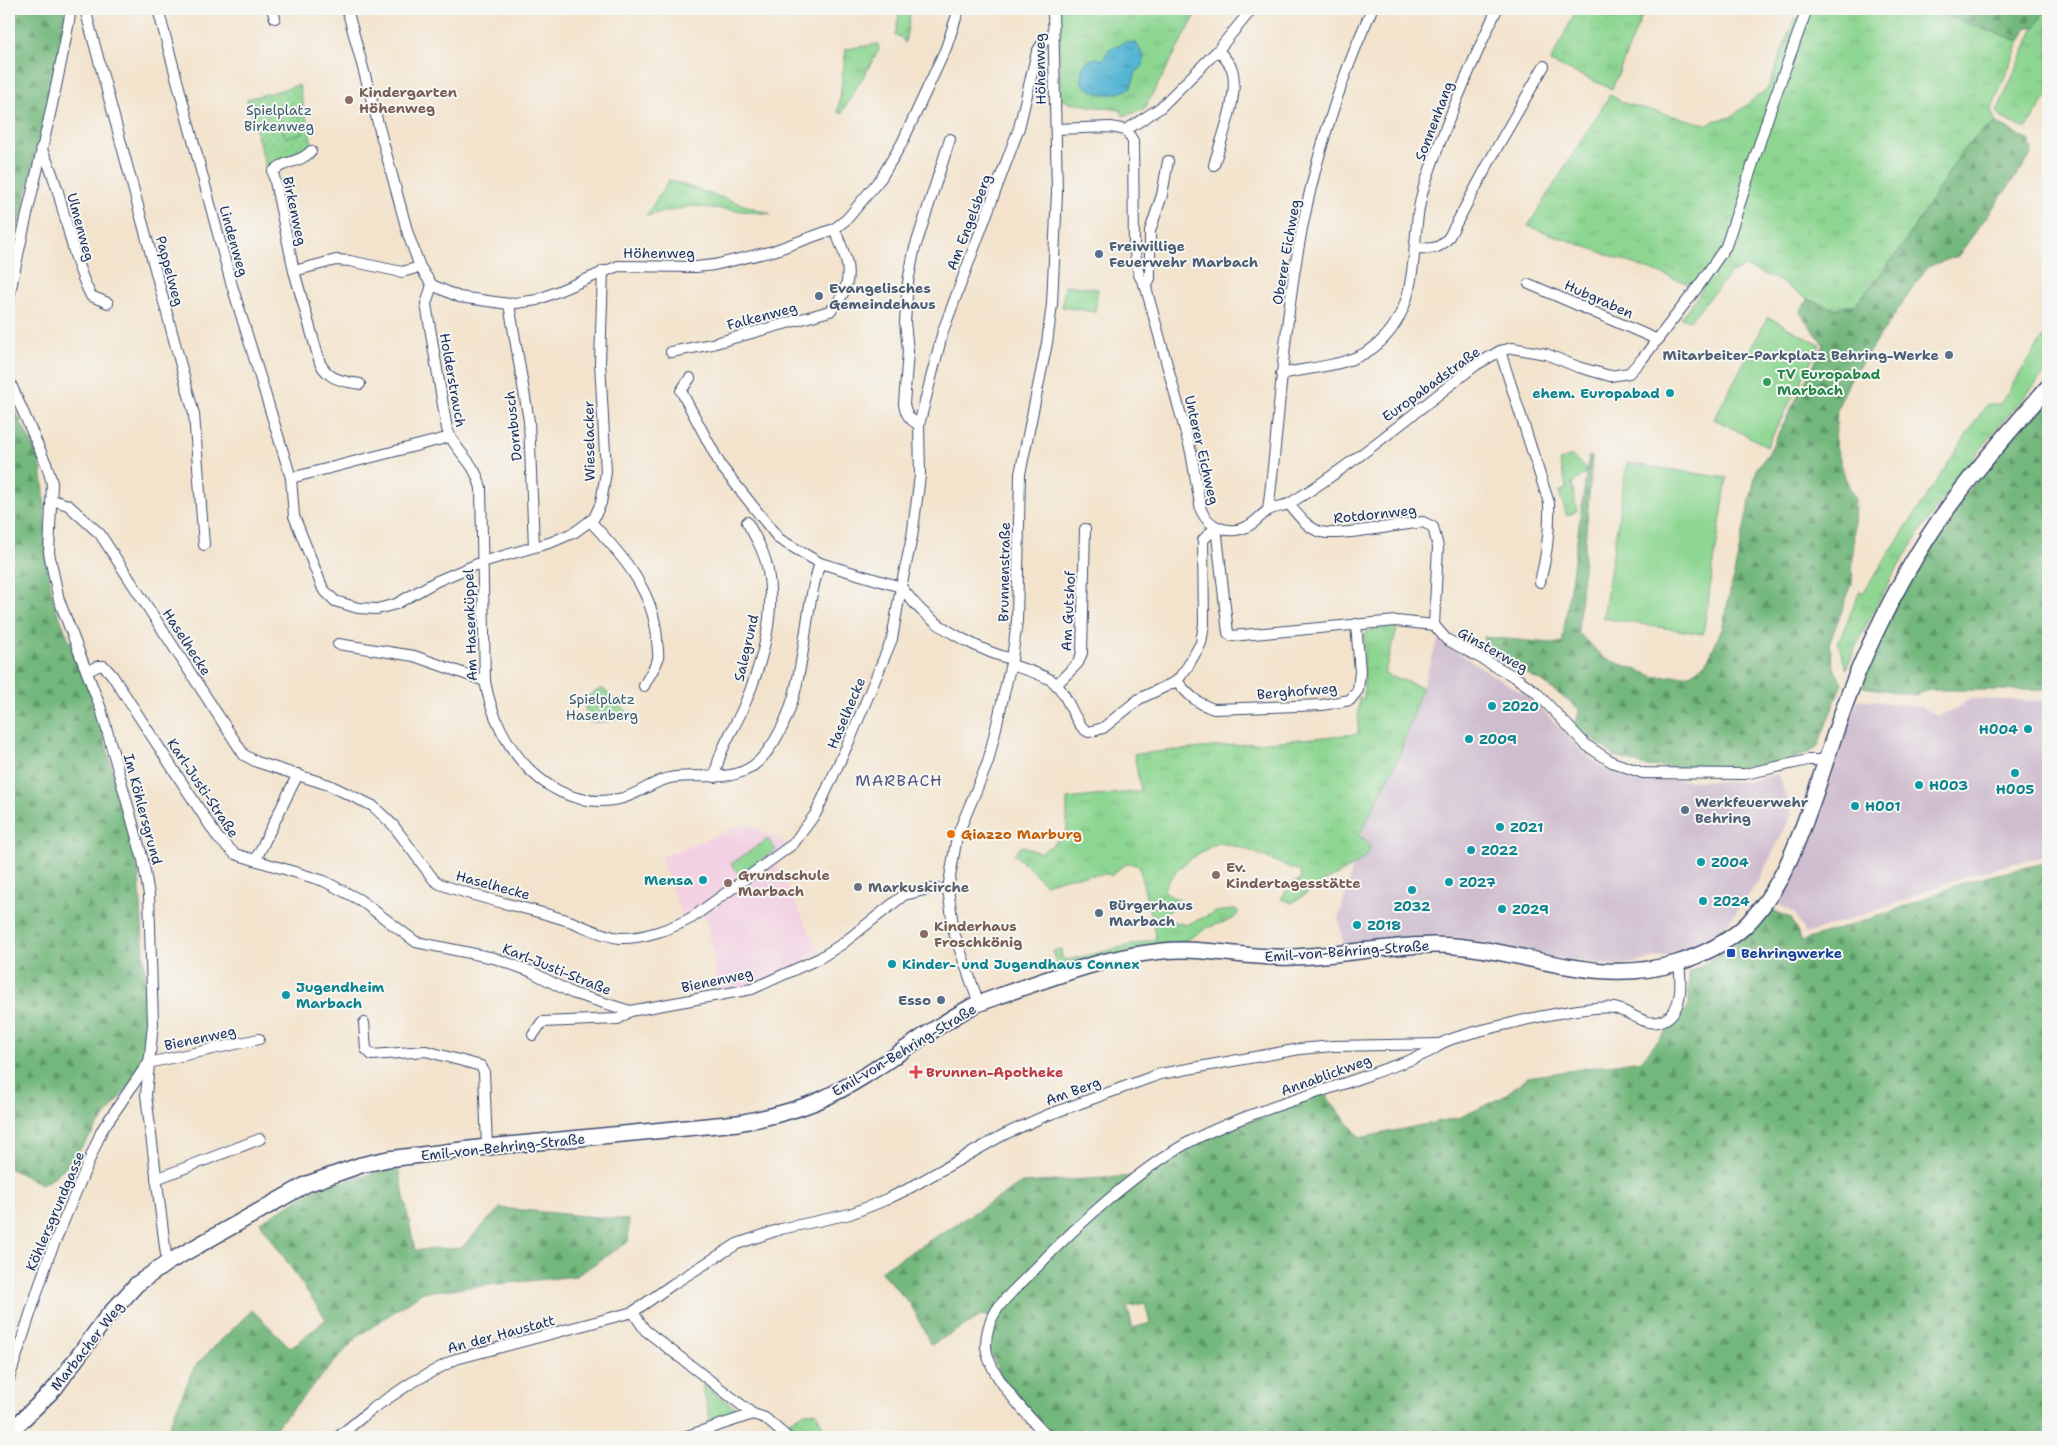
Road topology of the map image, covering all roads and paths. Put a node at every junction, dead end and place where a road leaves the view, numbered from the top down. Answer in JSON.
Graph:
{"nodes":[{"id":1,"x":71,"y":9,"type":"edge"},
{"id":2,"x":85,"y":9,"type":"edge"},
{"id":3,"x":158,"y":9,"type":"edge"},
{"id":4,"x":347,"y":9,"type":"edge"},
{"id":5,"x":959,"y":9,"type":"edge"},
{"id":6,"x":1053,"y":9,"type":"edge"},
{"id":7,"x":1252,"y":9,"type":"edge"},
{"id":8,"x":1372,"y":9,"type":"edge"},
{"id":9,"x":1497,"y":9,"type":"edge"},
{"id":10,"x":1807,"y":9,"type":"edge"},
{"id":11,"x":1053,"y":37,"type":"junction"},
{"id":12,"x":1218,"y":50,"type":"junction"},
{"id":13,"x":1544,"y":66,"type":"dead end"},
{"id":14,"x":1056,"y":129,"type":"junction"},
{"id":15,"x":1126,"y":130,"type":"junction"},
{"id":16,"x":950,"y":139,"type":"dead end"},
{"id":17,"x":41,"y":148,"type":"junction"},
{"id":18,"x":310,"y":151,"type":"dead end"},
{"id":19,"x":1168,"y":161,"type":"dead end"},
{"id":20,"x":1214,"y":165,"type":"dead end"},
{"id":21,"x":834,"y":229,"type":"junction"},
{"id":22,"x":1416,"y":248,"type":"junction"},
{"id":23,"x":420,"y":267,"type":"junction"},
{"id":24,"x":294,"y":271,"type":"junction"},
{"id":25,"x":603,"y":271,"type":"junction"},
{"id":26,"x":1530,"y":284,"type":"dead end"},
{"id":27,"x":432,"y":285,"type":"junction"},
{"id":28,"x":1146,"y":288,"type":"junction"},
{"id":29,"x":9,"y":298,"type":"edge"},
{"id":30,"x":108,"y":303,"type":"dead end"},
{"id":31,"x":509,"y":304,"type":"junction"},
{"id":32,"x":1658,"y":340,"type":"junction"},
{"id":33,"x":671,"y":352,"type":"dead end"},
{"id":34,"x":1500,"y":352,"type":"junction"},
{"id":35,"x":1281,"y":374,"type":"junction"},
{"id":36,"x":690,"y":378,"type":"dead end"},
{"id":37,"x":9,"y":380,"type":"edge"},
{"id":38,"x":360,"y":384,"type":"dead end"},
{"id":39,"x":2048,"y":387,"type":"edge"},
{"id":40,"x":919,"y":425,"type":"junction"},
{"id":41,"x":450,"y":437,"type":"junction"},
{"id":42,"x":291,"y":478,"type":"junction"},
{"id":43,"x":52,"y":500,"type":"junction"},
{"id":44,"x":1289,"y":504,"type":"junction"},
{"id":45,"x":1268,"y":510,"type":"junction"},
{"id":46,"x":590,"y":521,"type":"junction"},
{"id":47,"x":747,"y":522,"type":"dead end"},
{"id":48,"x":1216,"y":527,"type":"junction"},
{"id":49,"x":1085,"y":529,"type":"dead end"},
{"id":50,"x":204,"y":545,"type":"dead end"},
{"id":51,"x":534,"y":547,"type":"junction"},
{"id":52,"x":482,"y":562,"type":"junction"},
{"id":53,"x":820,"y":563,"type":"junction"},
{"id":54,"x":1540,"y":582,"type":"dead end"},
{"id":55,"x":901,"y":587,"type":"junction"},
{"id":56,"x":1356,"y":624,"type":"junction"},
{"id":57,"x":1434,"y":625,"type":"junction"},
{"id":58,"x":338,"y":644,"type":"dead end"},
{"id":59,"x":1011,"y":662,"type":"junction"},
{"id":60,"x":88,"y":671,"type":"junction"},
{"id":61,"x":485,"y":681,"type":"junction"},
{"id":62,"x":1177,"y":682,"type":"junction"},
{"id":63,"x":1056,"y":685,"type":"junction"},
{"id":64,"x":644,"y":686,"type":"dead end"},
{"id":65,"x":1827,"y":760,"type":"junction"},
{"id":66,"x":298,"y":774,"type":"junction"},
{"id":67,"x":715,"y":777,"type":"junction"},
{"id":68,"x":256,"y":859,"type":"junction"},
{"id":69,"x":948,"y":889,"type":"junction"},
{"id":70,"x":1679,"y":962,"type":"junction"},
{"id":71,"x":979,"y":1004,"type":"junction"},
{"id":72,"x":630,"y":1011,"type":"junction"},
{"id":73,"x":364,"y":1023,"type":"dead end"},
{"id":74,"x":533,"y":1035,"type":"dead end"},
{"id":75,"x":259,"y":1039,"type":"dead end"},
{"id":76,"x":1440,"y":1044,"type":"junction"},
{"id":77,"x":148,"y":1063,"type":"junction"},
{"id":78,"x":260,"y":1139,"type":"dead end"},
{"id":79,"x":487,"y":1147,"type":"junction"},
{"id":80,"x":156,"y":1179,"type":"junction"},
{"id":81,"x":246,"y":1220,"type":"joint"},
{"id":82,"x":737,"y":1244,"type":"joint"},
{"id":83,"x":167,"y":1263,"type":"junction"},
{"id":84,"x":633,"y":1312,"type":"junction"},
{"id":85,"x":9,"y":1380,"type":"edge"},
{"id":86,"x":753,"y":1414,"type":"junction"},
{"id":87,"x":9,"y":1432,"type":"edge"},
{"id":88,"x":338,"y":1437,"type":"edge"},
{"id":89,"x":684,"y":1437,"type":"edge"},
{"id":90,"x":787,"y":1437,"type":"edge"},
{"id":91,"x":1048,"y":1437,"type":"edge"}],
"edges":[{"from":1,"to":17,"type":"street"},
{"from":2,"to":50,"type":"street","name":"Pappelweg"},
{"from":3,"to":42,"type":"street","name":"Lindenweg"},
{"from":4,"to":23,"type":"street"},
{"from":5,"to":21,"type":"street","name":"Höhenweg"},
{"from":6,"to":11,"type":"street","name":"Höhenweg"},
{"from":7,"to":12,"type":"street"},
{"from":8,"to":35,"type":"street","name":"Oberer Eichweg"},
{"from":9,"to":22,"type":"street","name":"Sonnenhang"},
{"from":10,"to":32,"type":"street","name":"Europabadstraße"},
{"from":11,"to":14,"type":"street","name":"Höhenweg"},
{"from":11,"to":40,"type":"street","name":"Am Engelsberg"},
{"from":12,"to":15,"type":"street"},
{"from":12,"to":20,"type":"street"},
{"from":13,"to":22,"type":"street"},
{"from":14,"to":15,"type":"street"},
{"from":14,"to":59,"type":"street","name":"Brunnenstraße"},
{"from":15,"to":28,"type":"street","name":"Unterer Eichweg"},
{"from":16,"to":40,"type":"street"},
{"from":17,"to":29,"type":"street"},
{"from":17,"to":30,"type":"street","name":"Ulmenweg"},
{"from":18,"to":24,"type":"street","name":"Birkenweg"},
{"from":19,"to":28,"type":"street","name":"Unterer Eichweg"},
{"from":21,"to":25,"type":"street","name":"Höhenweg"},
{"from":21,"to":33,"type":"street","name":"Falkenweg"},
{"from":22,"to":35,"type":"street","name":"Sonnenhang"},
{"from":23,"to":24,"type":"street"},
{"from":23,"to":27,"type":"street"},
{"from":24,"to":38,"type":"street","name":"Birkenweg"},
{"from":25,"to":31,"type":"street","name":"Höhenweg"},
{"from":25,"to":46,"type":"street","name":"Wieselacker"},
{"from":26,"to":32,"type":"street","name":"Hubgraben"},
{"from":27,"to":31,"type":"street","name":"Höhenweg"},
{"from":27,"to":41,"type":"street","name":"Holderstrauch"},
{"from":28,"to":48,"type":"street","name":"Unterer Eichweg"},
{"from":31,"to":51,"type":"street","name":"Dornbusch"},
{"from":32,"to":34,"type":"street","name":"Europabadstraße"},
{"from":34,"to":44,"type":"street","name":"Europabadstraße"},
{"from":34,"to":54,"type":"street"},
{"from":35,"to":45,"type":"street","name":"Oberer Eichweg"},
{"from":36,"to":53,"type":"street"},
{"from":37,"to":43,"type":"street","name":"Im Köhlersgrund"},
{"from":39,"to":65,"type":"main road","name":"Emil-von-Behring-Straße"},
{"from":40,"to":55,"type":"street","name":"Am Engelsberg"},
{"from":41,"to":42,"type":"street"},
{"from":41,"to":52,"type":"street","name":"Holderstrauch"},
{"from":42,"to":52,"type":"street","name":"Am Hasenküppel"},
{"from":43,"to":60,"type":"street","name":"Im Köhlersgrund"},
{"from":43,"to":66,"type":"street","name":"Haselhecke"},
{"from":44,"to":45,"type":"street","name":"Europabadstraße"},
{"from":44,"to":57,"type":"street","name":"Rotdornweg"},
{"from":45,"to":48,"type":"street"},
{"from":46,"to":51,"type":"street"},
{"from":46,"to":64,"type":"street"},
{"from":47,"to":67,"type":"street","name":"Salegrund"},
{"from":48,"to":56,"type":"street"},
{"from":48,"to":62,"type":"street"},
{"from":49,"to":63,"type":"street","name":"Am Gutshof"},
{"from":51,"to":52,"type":"street"},
{"from":52,"to":61,"type":"street","name":"Am Hasenküppel"},
{"from":53,"to":55,"type":"street"},
{"from":53,"to":67,"type":"street","name":"Am Hasenküppel"},
{"from":55,"to":59,"type":"street"},
{"from":55,"to":66,"type":"street","name":"Haselhecke"},
{"from":56,"to":57,"type":"street"},
{"from":56,"to":62,"type":"street","name":"Berghofweg"},
{"from":57,"to":65,"type":"street","name":"Ginsterweg"},
{"from":58,"to":61,"type":"street"},
{"from":59,"to":63,"type":"street"},
{"from":59,"to":69,"type":"street","name":"Brunnenstraße"},
{"from":60,"to":68,"type":"street","name":"Karl-Justi-Straße"},
{"from":60,"to":77,"type":"street","name":"Im Köhlersgrund"},
{"from":61,"to":67,"type":"street","name":"Am Hasenküppel"},
{"from":62,"to":63,"type":"street"},
{"from":65,"to":70,"type":"main road","name":"Emil-von-Behring-Straße"},
{"from":66,"to":68,"type":"street"},
{"from":68,"to":72,"type":"street","name":"Karl-Justi-Straße"},
{"from":69,"to":71,"type":"street","name":"Brunnenstraße"},
{"from":69,"to":72,"type":"street","name":"Bienenweg"},
{"from":70,"to":71,"type":"main road","name":"Emil-von-Behring-Straße"},
{"from":70,"to":76,"type":"street","name":"Annablickweg"},
{"from":71,"to":79,"type":"main road","name":"Emil-von-Behring-Straße"},
{"from":72,"to":74,"type":"street","name":"Bienenweg"},
{"from":73,"to":79,"type":"street"},
{"from":75,"to":77,"type":"street","name":"Bienenweg"},
{"from":76,"to":82,"type":"street","name":"Am Berg"},
{"from":76,"to":91,"type":"street","name":"Annablickweg"},
{"from":77,"to":80,"type":"street","name":"Im Köhlersgrund"},
{"from":77,"to":85,"type":"street","name":"Köhlersgrundgasse"},
{"from":78,"to":80,"type":"street"},
{"from":79,"to":81,"type":"main road","name":"Emil-von-Behring-Straße"},
{"from":80,"to":83,"type":"street","name":"Im Köhlersgrund"},
{"from":81,"to":83,"type":"main road","name":"Marbacher Weg"},
{"from":82,"to":84,"type":"street","name":"An der Haustatt"},
{"from":83,"to":87,"type":"main road","name":"Marbacher Weg"},
{"from":84,"to":86,"type":"street"},
{"from":84,"to":88,"type":"street","name":"An der Haustatt"},
{"from":86,"to":89,"type":"street"},
{"from":86,"to":90,"type":"street"}]}
